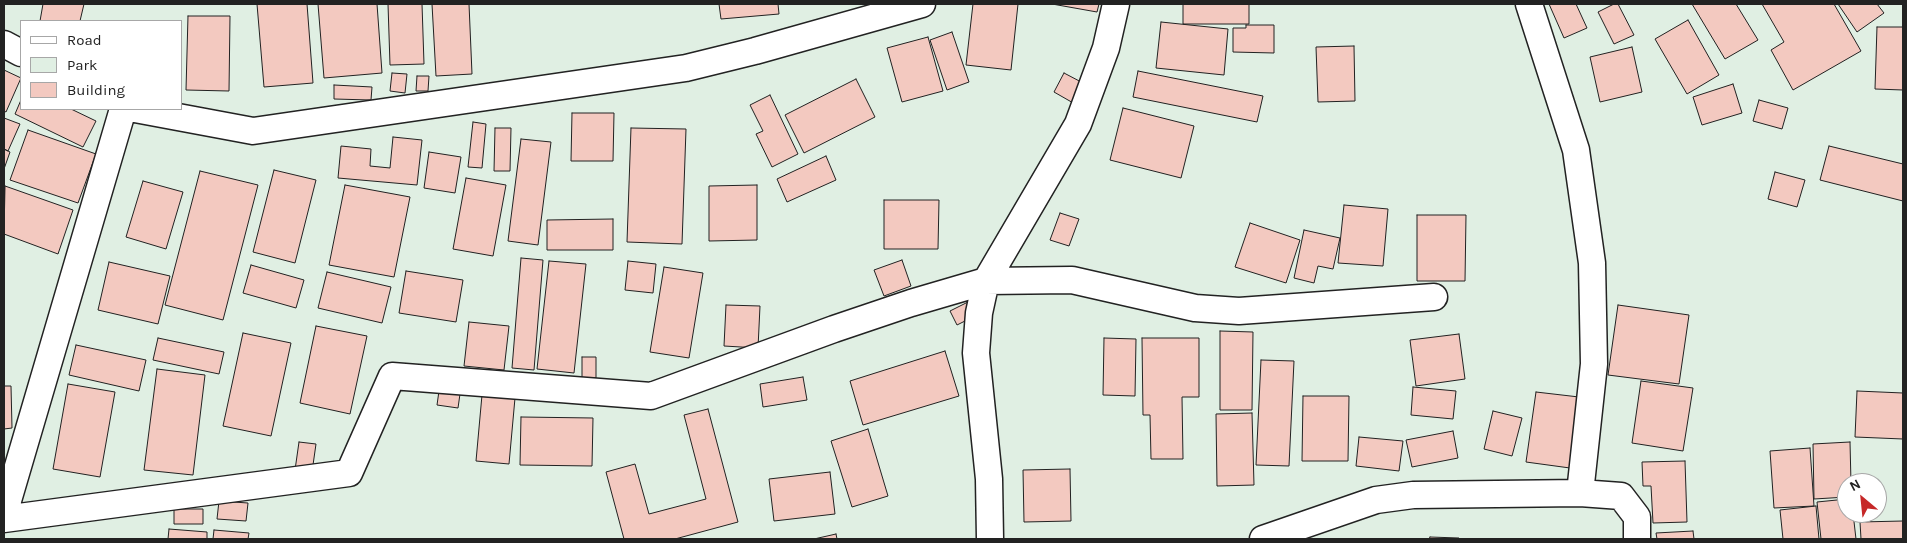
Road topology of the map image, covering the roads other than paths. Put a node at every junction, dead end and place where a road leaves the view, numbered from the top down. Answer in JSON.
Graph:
{"nodes":[{"id":1,"x":922,"y":4,"type":"edge"},
{"id":2,"x":1116,"y":4,"type":"edge"},
{"id":3,"x":1529,"y":4,"type":"edge"},
{"id":4,"x":4,"y":44,"type":"edge"},
{"id":5,"x":20,"y":52,"type":"edge"},
{"id":6,"x":123,"y":110,"type":"edge"},
{"id":7,"x":140,"y":110,"type":"edge"},
{"id":8,"x":986,"y":281,"type":"junction"},
{"id":9,"x":1434,"y":297,"type":"dead end"},
{"id":10,"x":1580,"y":493,"type":"junction"},
{"id":11,"x":4,"y":514,"type":"edge"},
{"id":12,"x":4,"y":519,"type":"edge"},
{"id":13,"x":990,"y":539,"type":"edge"},
{"id":14,"x":1263,"y":539,"type":"edge"},
{"id":15,"x":1638,"y":539,"type":"edge"}],
"edges":[{"from":1,"to":7,"type":"street"},
{"from":2,"to":8,"type":"street"},
{"from":3,"to":10,"type":"street"},
{"from":4,"to":5,"type":"street"},
{"from":6,"to":11,"type":"street"},
{"from":8,"to":9,"type":"street"},
{"from":8,"to":12,"type":"street"},
{"from":8,"to":13,"type":"street"},
{"from":10,"to":14,"type":"street"},
{"from":10,"to":15,"type":"street"}]}
